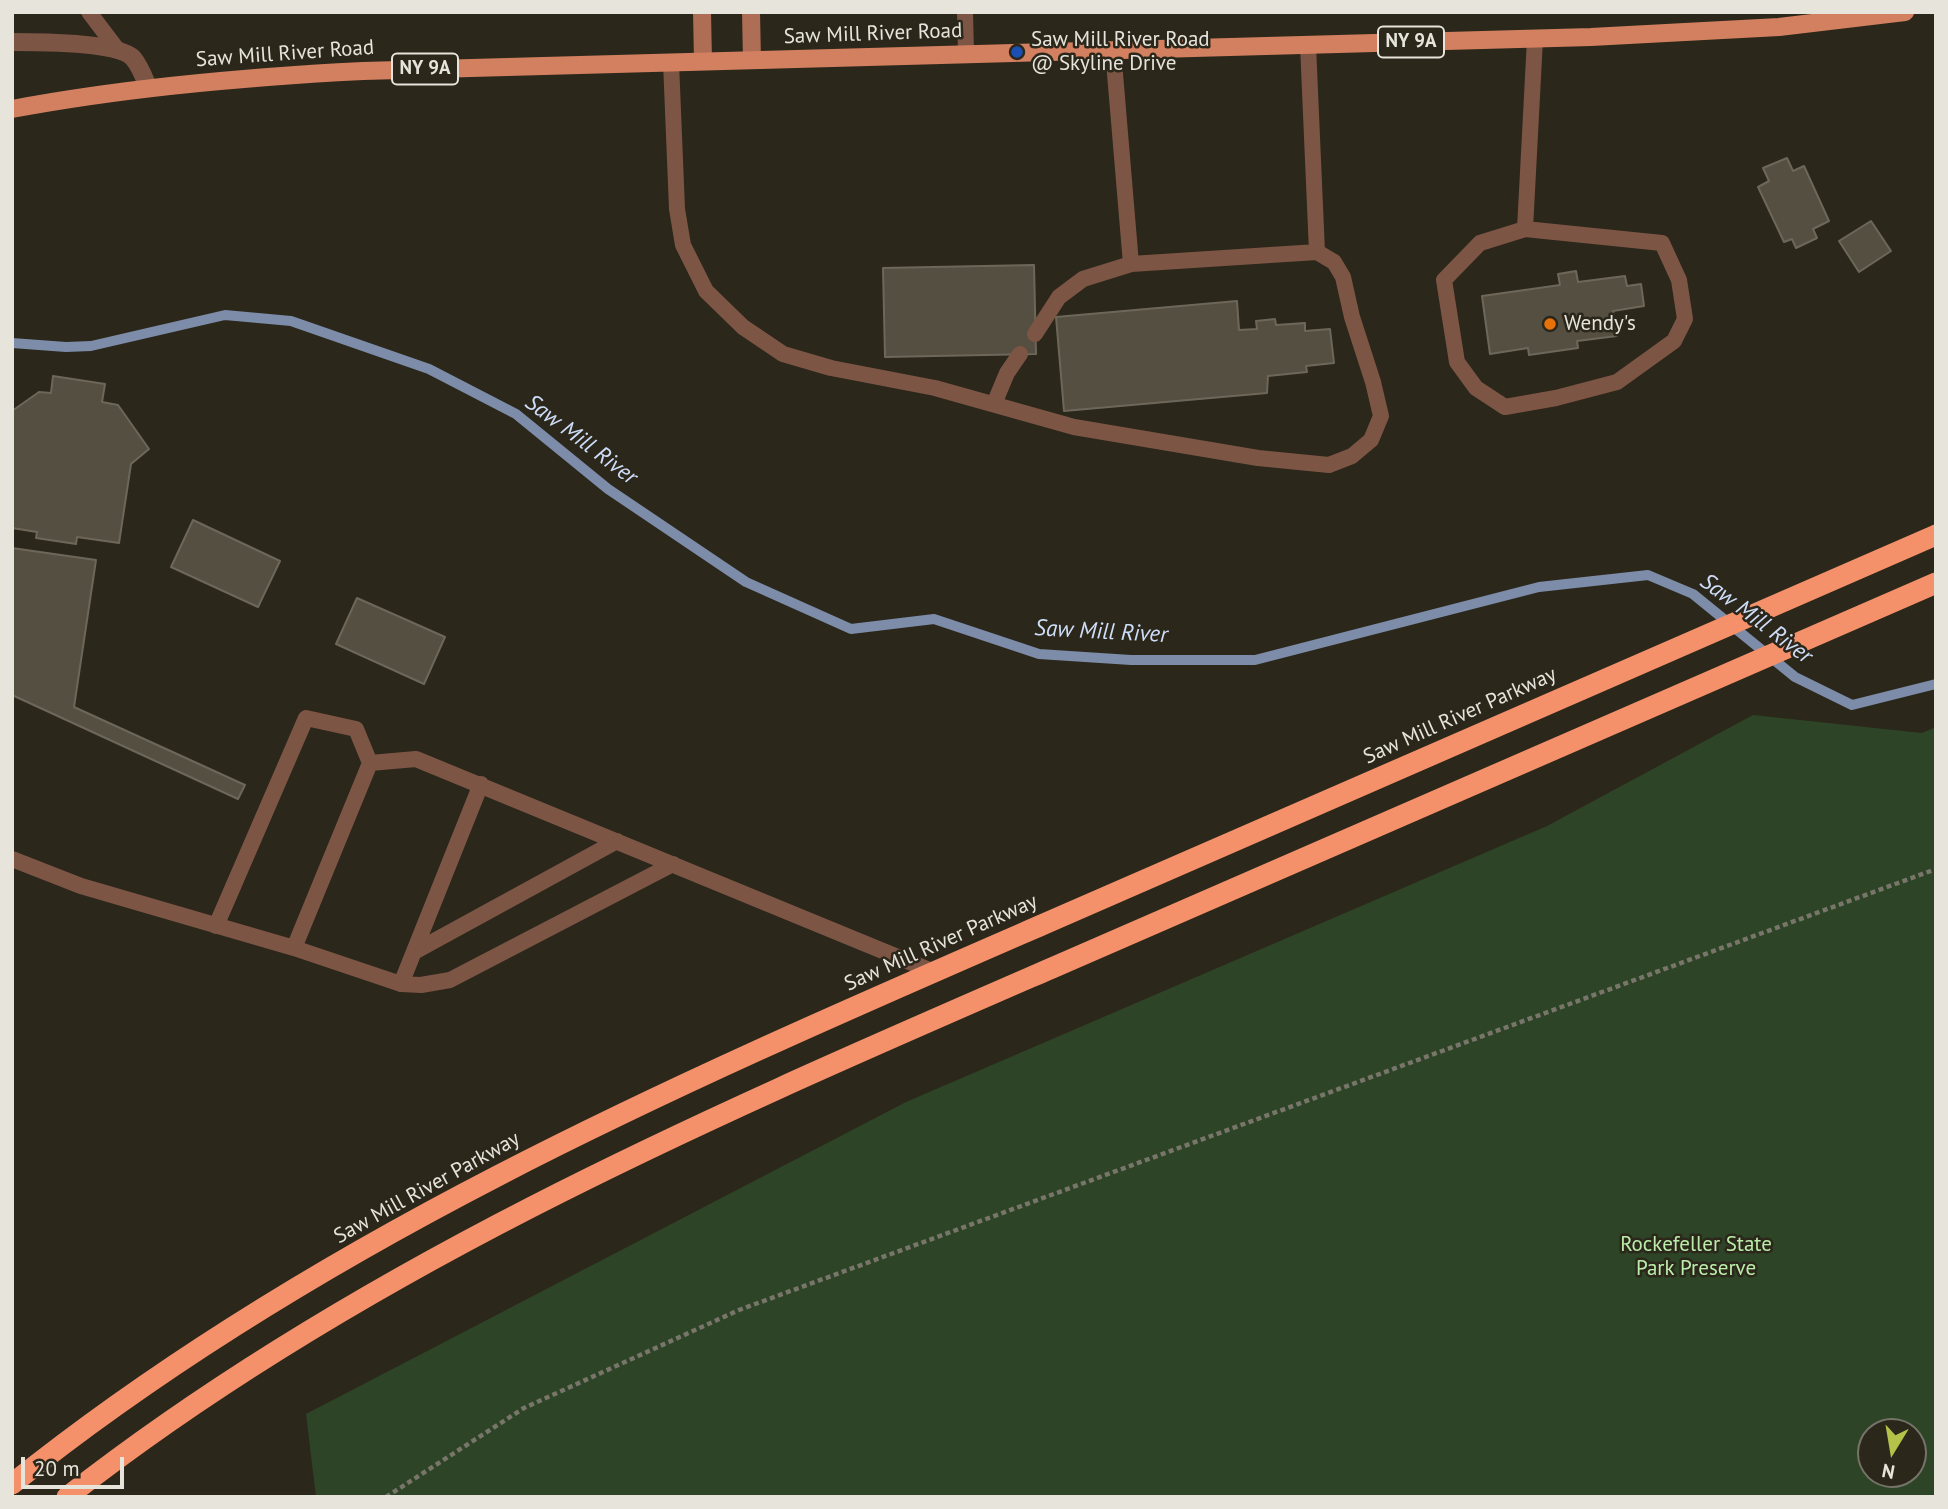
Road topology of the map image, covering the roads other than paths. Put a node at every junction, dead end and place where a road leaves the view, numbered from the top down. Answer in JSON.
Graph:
{"nodes":[{"id":1,"x":89,"y":12,"type":"edge"},
{"id":2,"x":702,"y":12,"type":"edge"},
{"id":3,"x":751,"y":12,"type":"edge"},
{"id":4,"x":965,"y":12,"type":"edge"},
{"id":5,"x":1905,"y":12,"type":"edge"},
{"id":6,"x":1535,"y":39,"type":"junction"},
{"id":7,"x":12,"y":41,"type":"edge"},
{"id":8,"x":1308,"y":45,"type":"junction"},
{"id":9,"x":117,"y":49,"type":"junction"},
{"id":10,"x":1113,"y":50,"type":"junction"},
{"id":11,"x":966,"y":54,"type":"junction"},
{"id":12,"x":752,"y":60,"type":"junction"},
{"id":13,"x":703,"y":61,"type":"junction"},
{"id":14,"x":671,"y":62,"type":"junction"},
{"id":15,"x":148,"y":87,"type":"junction"},
{"id":16,"x":12,"y":109,"type":"edge"},
{"id":17,"x":1525,"y":229,"type":"junction"},
{"id":18,"x":1317,"y":252,"type":"junction"},
{"id":19,"x":1131,"y":264,"type":"junction"},
{"id":20,"x":1035,"y":334,"type":"dead end"},
{"id":21,"x":1020,"y":354,"type":"dead end"},
{"id":22,"x":994,"y":404,"type":"junction"},
{"id":23,"x":1936,"y":535,"type":"edge"},
{"id":24,"x":1936,"y":583,"type":"edge"},
{"id":25,"x":370,"y":762,"type":"junction"},
{"id":26,"x":481,"y":784,"type":"junction"},
{"id":27,"x":617,"y":841,"type":"junction"},
{"id":28,"x":12,"y":859,"type":"edge"},
{"id":29,"x":673,"y":864,"type":"junction"},
{"id":30,"x":216,"y":926,"type":"junction"},
{"id":31,"x":294,"y":948,"type":"junction"},
{"id":32,"x":414,"y":952,"type":"junction"},
{"id":33,"x":934,"y":972,"type":"junction"},
{"id":34,"x":401,"y":984,"type":"junction"},
{"id":35,"x":12,"y":1484,"type":"edge"},
{"id":36,"x":68,"y":1497,"type":"edge"}],
"edges":[{"from":1,"to":9,"type":"lane"},
{"from":2,"to":13,"type":"street"},
{"from":3,"to":12,"type":"street"},
{"from":4,"to":11,"type":"lane"},
{"from":5,"to":6,"type":"main road","name":"Saw Mill River Road","number":"NY 9A"},
{"from":6,"to":8,"type":"main road","name":"Saw Mill River Road","number":"NY 9A"},
{"from":6,"to":17,"type":"lane"},
{"from":7,"to":9,"type":"street"},
{"from":8,"to":10,"type":"main road","name":"Saw Mill River Road","number":"NY 9A"},
{"from":8,"to":18,"type":"lane"},
{"from":9,"to":15,"type":"street"},
{"from":10,"to":11,"type":"main road","name":"Saw Mill River Road","number":"NY 9A"},
{"from":10,"to":19,"type":"lane"},
{"from":11,"to":12,"type":"main road","name":"Saw Mill River Road","number":"NY 9A"},
{"from":12,"to":13,"type":"main road","name":"Saw Mill River Road","number":"NY 9A"},
{"from":13,"to":14,"type":"main road","name":"Saw Mill River Road","number":"NY 9A"},
{"from":14,"to":15,"type":"main road","name":"Saw Mill River Road","number":"NY 9A"},
{"from":14,"to":22,"type":"lane"},
{"from":15,"to":16,"type":"main road","name":"Saw Mill River Road","number":"NY 9A"},
{"from":17,"to":17,"type":"lane"},
{"from":18,"to":19,"type":"lane"},
{"from":18,"to":22,"type":"lane"},
{"from":19,"to":20,"type":"lane"},
{"from":21,"to":22,"type":"lane"},
{"from":23,"to":33,"type":"highway","name":"Saw Mill River Parkway"},
{"from":24,"to":36,"type":"highway"},
{"from":25,"to":26,"type":"lane"},
{"from":25,"to":30,"type":"lane"},
{"from":25,"to":31,"type":"lane"},
{"from":26,"to":27,"type":"lane"},
{"from":26,"to":32,"type":"lane"},
{"from":27,"to":29,"type":"lane"},
{"from":27,"to":32,"type":"lane"},
{"from":28,"to":30,"type":"lane"},
{"from":29,"to":33,"type":"lane"},
{"from":29,"to":34,"type":"lane"},
{"from":30,"to":31,"type":"lane"},
{"from":31,"to":34,"type":"lane"},
{"from":32,"to":34,"type":"lane"},
{"from":33,"to":35,"type":"highway","name":"Saw Mill River Parkway"}]}
